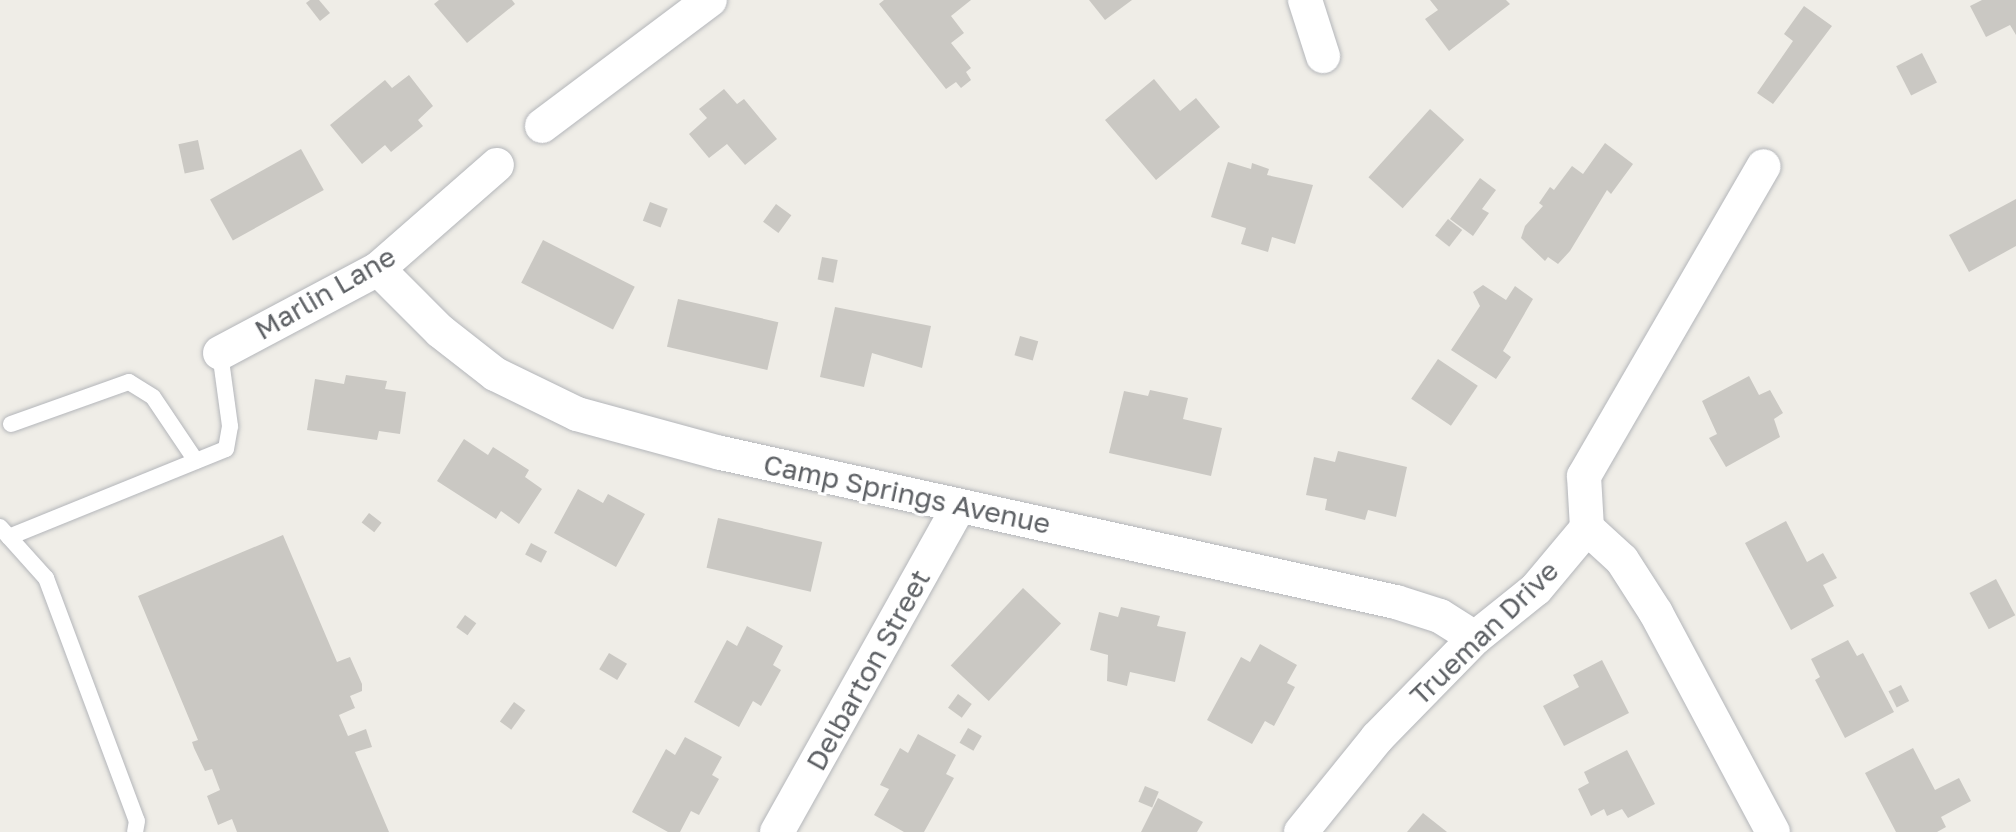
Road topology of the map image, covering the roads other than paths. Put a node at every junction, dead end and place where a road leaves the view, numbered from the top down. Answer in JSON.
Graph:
{"nodes":[{"id":1,"x":710,"y":0,"type":"edge"},
{"id":2,"x":1305,"y":0,"type":"edge"},
{"id":3,"x":1323,"y":56,"type":"dead end"},
{"id":4,"x":542,"y":126,"type":"dead end"},
{"id":5,"x":497,"y":165,"type":"dead end"},
{"id":6,"x":1764,"y":166,"type":"dead end"},
{"id":7,"x":378,"y":269,"type":"junction"},
{"id":8,"x":220,"y":353,"type":"joint"},
{"id":9,"x":11,"y":424,"type":"dead end"},
{"id":10,"x":196,"y":461,"type":"junction"},
{"id":11,"x":958,"y":508,"type":"junction"},
{"id":12,"x":1587,"y":528,"type":"junction"},
{"id":13,"x":5,"y":532,"type":"edge"},
{"id":14,"x":1475,"y":638,"type":"junction"},
{"id":15,"x":135,"y":832,"type":"edge"},
{"id":16,"x":777,"y":832,"type":"edge"},
{"id":17,"x":1301,"y":832,"type":"edge"},
{"id":18,"x":1773,"y":832,"type":"edge"}],
"edges":[{"from":1,"to":4,"type":"street"},
{"from":2,"to":3,"type":"street"},
{"from":5,"to":7,"type":"street","name":"Marlin Lane"},
{"from":6,"to":12,"type":"street"},
{"from":7,"to":8,"type":"street","name":"Marlin Lane"},
{"from":7,"to":11,"type":"street","name":"Camp Springs Avenue"},
{"from":8,"to":10,"type":"lane"},
{"from":9,"to":10,"type":"lane"},
{"from":10,"to":13,"type":"lane"},
{"from":11,"to":14,"type":"street","name":"Camp Springs Avenue"},
{"from":11,"to":16,"type":"street","name":"Delbarton Street"},
{"from":12,"to":14,"type":"street","name":"Trueman Drive"},
{"from":12,"to":18,"type":"street"},
{"from":13,"to":15,"type":"lane"},
{"from":14,"to":17,"type":"street","name":"Trueman Drive"}]}
